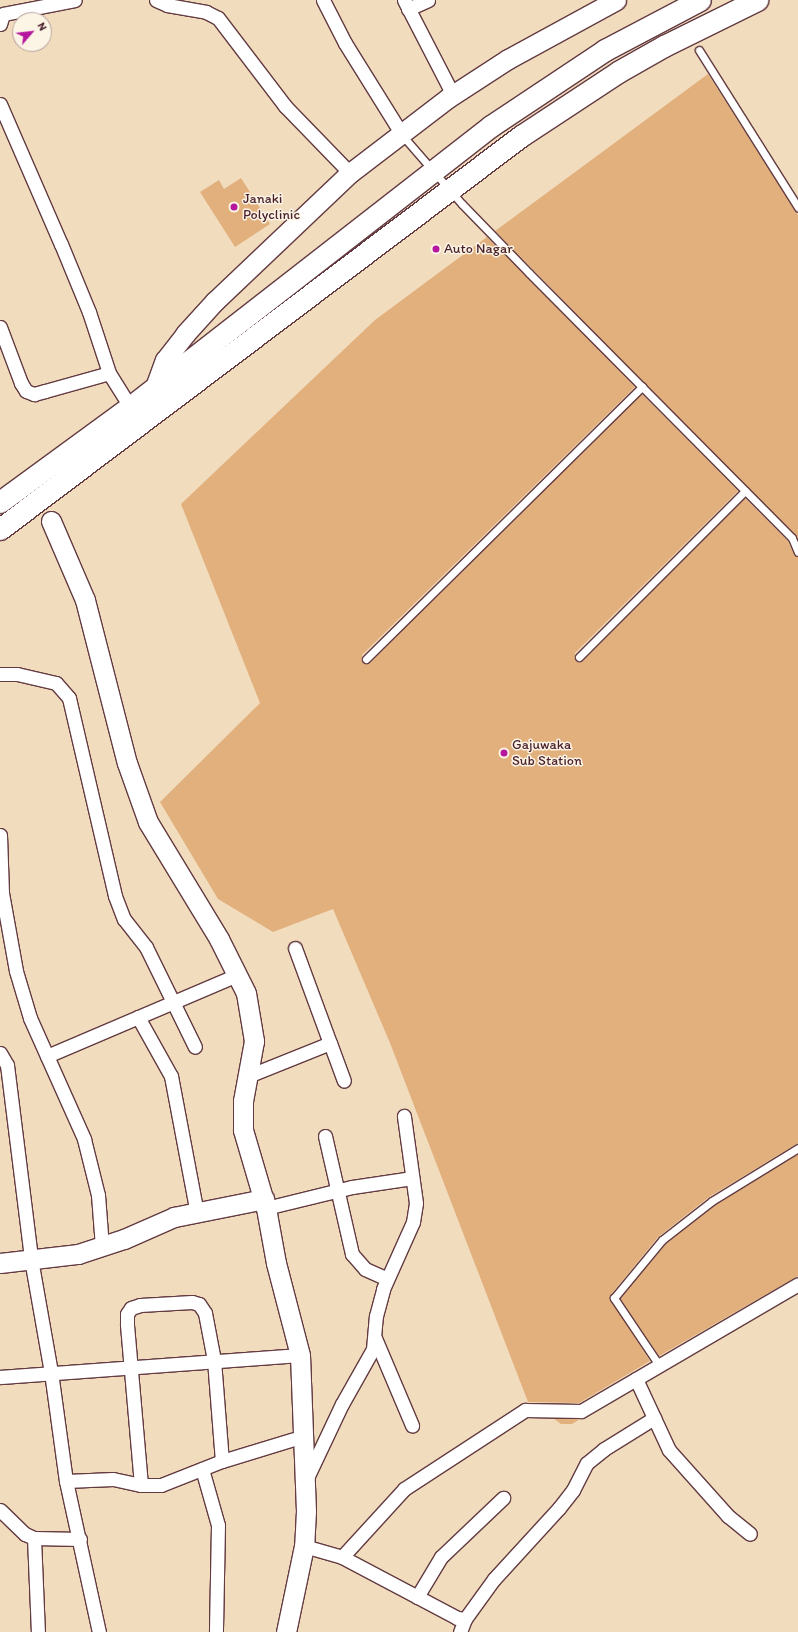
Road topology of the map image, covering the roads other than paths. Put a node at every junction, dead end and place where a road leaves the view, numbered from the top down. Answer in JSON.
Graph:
{"nodes":[{"id":1,"x":74,"y":0,"type":"edge"},
{"id":2,"x":156,"y":0,"type":"edge"},
{"id":3,"x":323,"y":0,"type":"edge"},
{"id":4,"x":428,"y":0,"type":"edge"},
{"id":5,"x":616,"y":0,"type":"edge"},
{"id":6,"x":700,"y":0,"type":"edge"},
{"id":7,"x":757,"y":0,"type":"edge"},
{"id":8,"x":406,"y":4,"type":"edge"},
{"id":9,"x":1,"y":13,"type":"edge"},
{"id":10,"x":699,"y":50,"type":"dead end"},
{"id":11,"x":453,"y":95,"type":"junction"},
{"id":12,"x":0,"y":104,"type":"edge"},
{"id":13,"x":401,"y":133,"type":"junction"},
{"id":14,"x":432,"y":171,"type":"junction"},
{"id":15,"x":350,"y":173,"type":"junction"},
{"id":16,"x":449,"y":189,"type":"junction"},
{"id":17,"x":798,"y":207,"type":"edge"},
{"id":18,"x":0,"y":327,"type":"edge"},
{"id":19,"x":109,"y":373,"type":"junction"},
{"id":20,"x":642,"y":387,"type":"junction"},
{"id":21,"x":155,"y":388,"type":"junction"},
{"id":22,"x":130,"y":407,"type":"junction"},
{"id":23,"x":745,"y":491,"type":"junction"},
{"id":24,"x":0,"y":502,"type":"edge"},
{"id":25,"x":51,"y":520,"type":"dead end"},
{"id":26,"x":0,"y":529,"type":"edge"},
{"id":27,"x":798,"y":552,"type":"edge"},
{"id":28,"x":579,"y":657,"type":"dead end"},
{"id":29,"x":366,"y":659,"type":"dead end"},
{"id":30,"x":0,"y":674,"type":"edge"},
{"id":31,"x":0,"y":835,"type":"edge"},
{"id":32,"x":295,"y":948,"type":"dead end"},
{"id":33,"x":237,"y":975,"type":"junction"},
{"id":34,"x":172,"y":1002,"type":"junction"},
{"id":35,"x":138,"y":1017,"type":"junction"},
{"id":36,"x":330,"y":1043,"type":"junction"},
{"id":37,"x":195,"y":1047,"type":"dead end"},
{"id":38,"x":0,"y":1053,"type":"edge"},
{"id":39,"x":47,"y":1056,"type":"junction"},
{"id":40,"x":248,"y":1076,"type":"junction"},
{"id":41,"x":344,"y":1081,"type":"dead end"},
{"id":42,"x":404,"y":1116,"type":"dead end"},
{"id":43,"x":325,"y":1136,"type":"dead end"},
{"id":44,"x":798,"y":1148,"type":"edge"},
{"id":45,"x":412,"y":1178,"type":"junction"},
{"id":46,"x":338,"y":1190,"type":"junction"},
{"id":47,"x":265,"y":1203,"type":"junction"},
{"id":48,"x":197,"y":1214,"type":"junction"},
{"id":49,"x":102,"y":1247,"type":"junction"},
{"id":50,"x":31,"y":1258,"type":"junction"},
{"id":51,"x":0,"y":1263,"type":"edge"},
{"id":52,"x":387,"y":1279,"type":"junction"},
{"id":53,"x":798,"y":1284,"type":"edge"},
{"id":54,"x":374,"y":1337,"type":"junction"},
{"id":55,"x":300,"y":1355,"type":"junction"},
{"id":56,"x":214,"y":1360,"type":"junction"},
{"id":57,"x":659,"y":1365,"type":"junction"},
{"id":58,"x":131,"y":1366,"type":"junction"},
{"id":59,"x":51,"y":1372,"type":"junction"},
{"id":60,"x":0,"y":1377,"type":"edge"},
{"id":61,"x":636,"y":1379,"type":"junction"},
{"id":62,"x":654,"y":1418,"type":"junction"},
{"id":63,"x":412,"y":1425,"type":"dead end"},
{"id":64,"x":304,"y":1436,"type":"junction"},
{"id":65,"x":222,"y":1461,"type":"junction"},
{"id":66,"x":202,"y":1469,"type":"junction"},
{"id":67,"x":66,"y":1481,"type":"junction"},
{"id":68,"x":305,"y":1482,"type":"junction"},
{"id":69,"x":141,"y":1485,"type":"junction"},
{"id":70,"x":504,"y":1498,"type":"dead end"},
{"id":71,"x":0,"y":1510,"type":"edge"},
{"id":72,"x":750,"y":1534,"type":"dead end"},
{"id":73,"x":34,"y":1538,"type":"junction"},
{"id":74,"x":80,"y":1539,"type":"junction"},
{"id":75,"x":304,"y":1546,"type":"junction"},
{"id":76,"x":342,"y":1557,"type":"junction"},
{"id":77,"x":417,"y":1597,"type":"junction"},
{"id":78,"x":465,"y":1619,"type":"junction"},
{"id":79,"x":38,"y":1632,"type":"edge"},
{"id":80,"x":99,"y":1632,"type":"edge"},
{"id":81,"x":216,"y":1632,"type":"edge"},
{"id":82,"x":286,"y":1632,"type":"edge"},
{"id":83,"x":460,"y":1632,"type":"edge"}],
"edges":[{"from":1,"to":9,"type":"street"},
{"from":2,"to":15,"type":"street"},
{"from":3,"to":13,"type":"street"},
{"from":4,"to":8,"type":"street"},
{"from":5,"to":11,"type":"street"},
{"from":6,"to":14,"type":"main road"},
{"from":7,"to":16,"type":"main road"},
{"from":8,"to":11,"type":"street"},
{"from":10,"to":17,"type":"lane"},
{"from":11,"to":13,"type":"street"},
{"from":12,"to":19,"type":"street"},
{"from":13,"to":14,"type":"lane"},
{"from":13,"to":15,"type":"street"},
{"from":14,"to":16,"type":"lane"},
{"from":14,"to":21,"type":"main road"},
{"from":15,"to":21,"type":"street"},
{"from":16,"to":20,"type":"lane"},
{"from":16,"to":26,"type":"main road"},
{"from":18,"to":19,"type":"street"},
{"from":19,"to":22,"type":"street"},
{"from":20,"to":23,"type":"lane"},
{"from":20,"to":29,"type":"lane"},
{"from":21,"to":22,"type":"main road"},
{"from":22,"to":24,"type":"main road"},
{"from":23,"to":27,"type":"lane"},
{"from":23,"to":28,"type":"lane"},
{"from":25,"to":33,"type":"street"},
{"from":30,"to":34,"type":"street"},
{"from":31,"to":39,"type":"street"},
{"from":32,"to":36,"type":"street"},
{"from":33,"to":34,"type":"street"},
{"from":33,"to":40,"type":"street"},
{"from":34,"to":35,"type":"street"},
{"from":34,"to":37,"type":"street"},
{"from":35,"to":39,"type":"street"},
{"from":35,"to":48,"type":"street"},
{"from":36,"to":40,"type":"street"},
{"from":36,"to":41,"type":"street"},
{"from":38,"to":50,"type":"street"},
{"from":39,"to":49,"type":"street"},
{"from":40,"to":47,"type":"street"},
{"from":42,"to":45,"type":"street"},
{"from":43,"to":46,"type":"street"},
{"from":44,"to":57,"type":"lane"},
{"from":45,"to":46,"type":"street"},
{"from":45,"to":52,"type":"street"},
{"from":46,"to":47,"type":"street"},
{"from":46,"to":52,"type":"street"},
{"from":47,"to":48,"type":"street"},
{"from":47,"to":55,"type":"street"},
{"from":48,"to":49,"type":"street"},
{"from":49,"to":50,"type":"street"},
{"from":50,"to":51,"type":"street"},
{"from":50,"to":59,"type":"street"},
{"from":52,"to":54,"type":"street"},
{"from":53,"to":57,"type":"street"},
{"from":54,"to":63,"type":"street"},
{"from":54,"to":68,"type":"street"},
{"from":55,"to":56,"type":"street"},
{"from":55,"to":64,"type":"street"},
{"from":56,"to":58,"type":"street"},
{"from":56,"to":58,"type":"street"},
{"from":56,"to":65,"type":"street"},
{"from":57,"to":61,"type":"street"},
{"from":58,"to":59,"type":"street"},
{"from":58,"to":69,"type":"street"},
{"from":59,"to":60,"type":"street"},
{"from":59,"to":67,"type":"street"},
{"from":61,"to":62,"type":"street"},
{"from":61,"to":76,"type":"street"},
{"from":62,"to":72,"type":"street"},
{"from":62,"to":78,"type":"street"},
{"from":64,"to":65,"type":"street"},
{"from":64,"to":68,"type":"street"},
{"from":65,"to":66,"type":"street"},
{"from":66,"to":69,"type":"street"},
{"from":66,"to":81,"type":"street"},
{"from":67,"to":69,"type":"street"},
{"from":67,"to":74,"type":"street"},
{"from":68,"to":75,"type":"street"},
{"from":70,"to":77,"type":"street"},
{"from":71,"to":73,"type":"street"},
{"from":73,"to":74,"type":"street"},
{"from":73,"to":79,"type":"street"},
{"from":74,"to":80,"type":"street"},
{"from":75,"to":76,"type":"street"},
{"from":75,"to":82,"type":"street"},
{"from":76,"to":77,"type":"street"},
{"from":77,"to":78,"type":"street"},
{"from":78,"to":83,"type":"street"}]}
